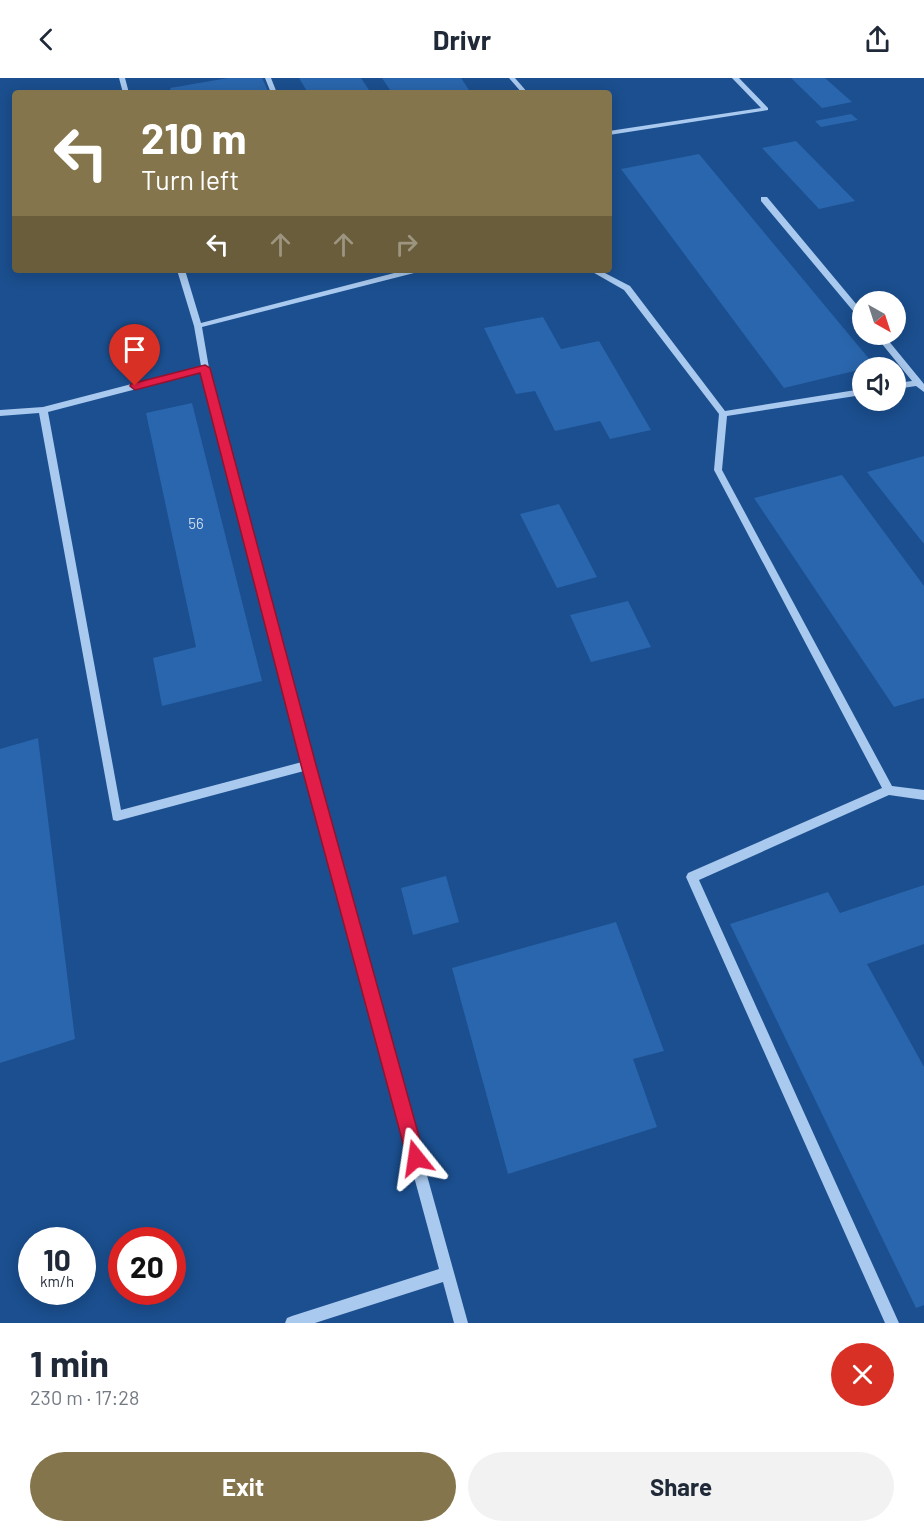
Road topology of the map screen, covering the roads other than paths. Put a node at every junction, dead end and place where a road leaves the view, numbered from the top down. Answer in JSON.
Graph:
{"nodes":[{"id":1,"x":512,"y":78,"type":"edge"},
{"id":2,"x":735,"y":78,"type":"edge"},
{"id":3,"x":522,"y":90,"type":"edge"},
{"id":4,"x":612,"y":133,"type":"edge"},
{"id":5,"x":764,"y":199,"type":"dead end"},
{"id":6,"x":182,"y":273,"type":"edge"},
{"id":7,"x":403,"y":273,"type":"edge"},
{"id":8,"x":599,"y":273,"type":"edge"},
{"id":9,"x":852,"y":304,"type":"edge"},
{"id":10,"x":198,"y":326,"type":"junction"},
{"id":11,"x":887,"y":345,"type":"edge"},
{"id":12,"x":205,"y":368,"type":"junction"},
{"id":13,"x":921,"y":386,"type":"edge"},
{"id":14,"x":852,"y":394,"type":"edge"},
{"id":15,"x":43,"y":410,"type":"junction"},
{"id":16,"x":0,"y":413,"type":"edge"},
{"id":17,"x":723,"y":414,"type":"junction"},
{"id":18,"x":308,"y":765,"type":"junction"},
{"id":19,"x":889,"y":790,"type":"junction"},
{"id":20,"x":924,"y":795,"type":"edge"},
{"id":21,"x":448,"y":1273,"type":"junction"},
{"id":22,"x":292,"y":1323,"type":"edge"},
{"id":23,"x":461,"y":1323,"type":"edge"},
{"id":24,"x":892,"y":1323,"type":"edge"}],
"edges":[{"from":1,"to":3,"type":"lane"},
{"from":2,"to":4,"type":"lane"},
{"from":5,"to":9,"type":"lane"},
{"from":6,"to":10,"type":"lane"},
{"from":7,"to":10,"type":"lane"},
{"from":8,"to":17,"type":"lane"},
{"from":10,"to":12,"type":"lane"},
{"from":11,"to":13,"type":"lane"},
{"from":12,"to":15,"type":"lane"},
{"from":12,"to":18,"type":"lane"},
{"from":14,"to":17,"type":"lane"},
{"from":15,"to":16,"type":"lane"},
{"from":15,"to":18,"type":"lane"},
{"from":17,"to":19,"type":"lane"},
{"from":18,"to":21,"type":"lane"},
{"from":19,"to":20,"type":"lane"},
{"from":19,"to":24,"type":"lane"},
{"from":21,"to":22,"type":"lane"},
{"from":21,"to":23,"type":"lane"}]}
